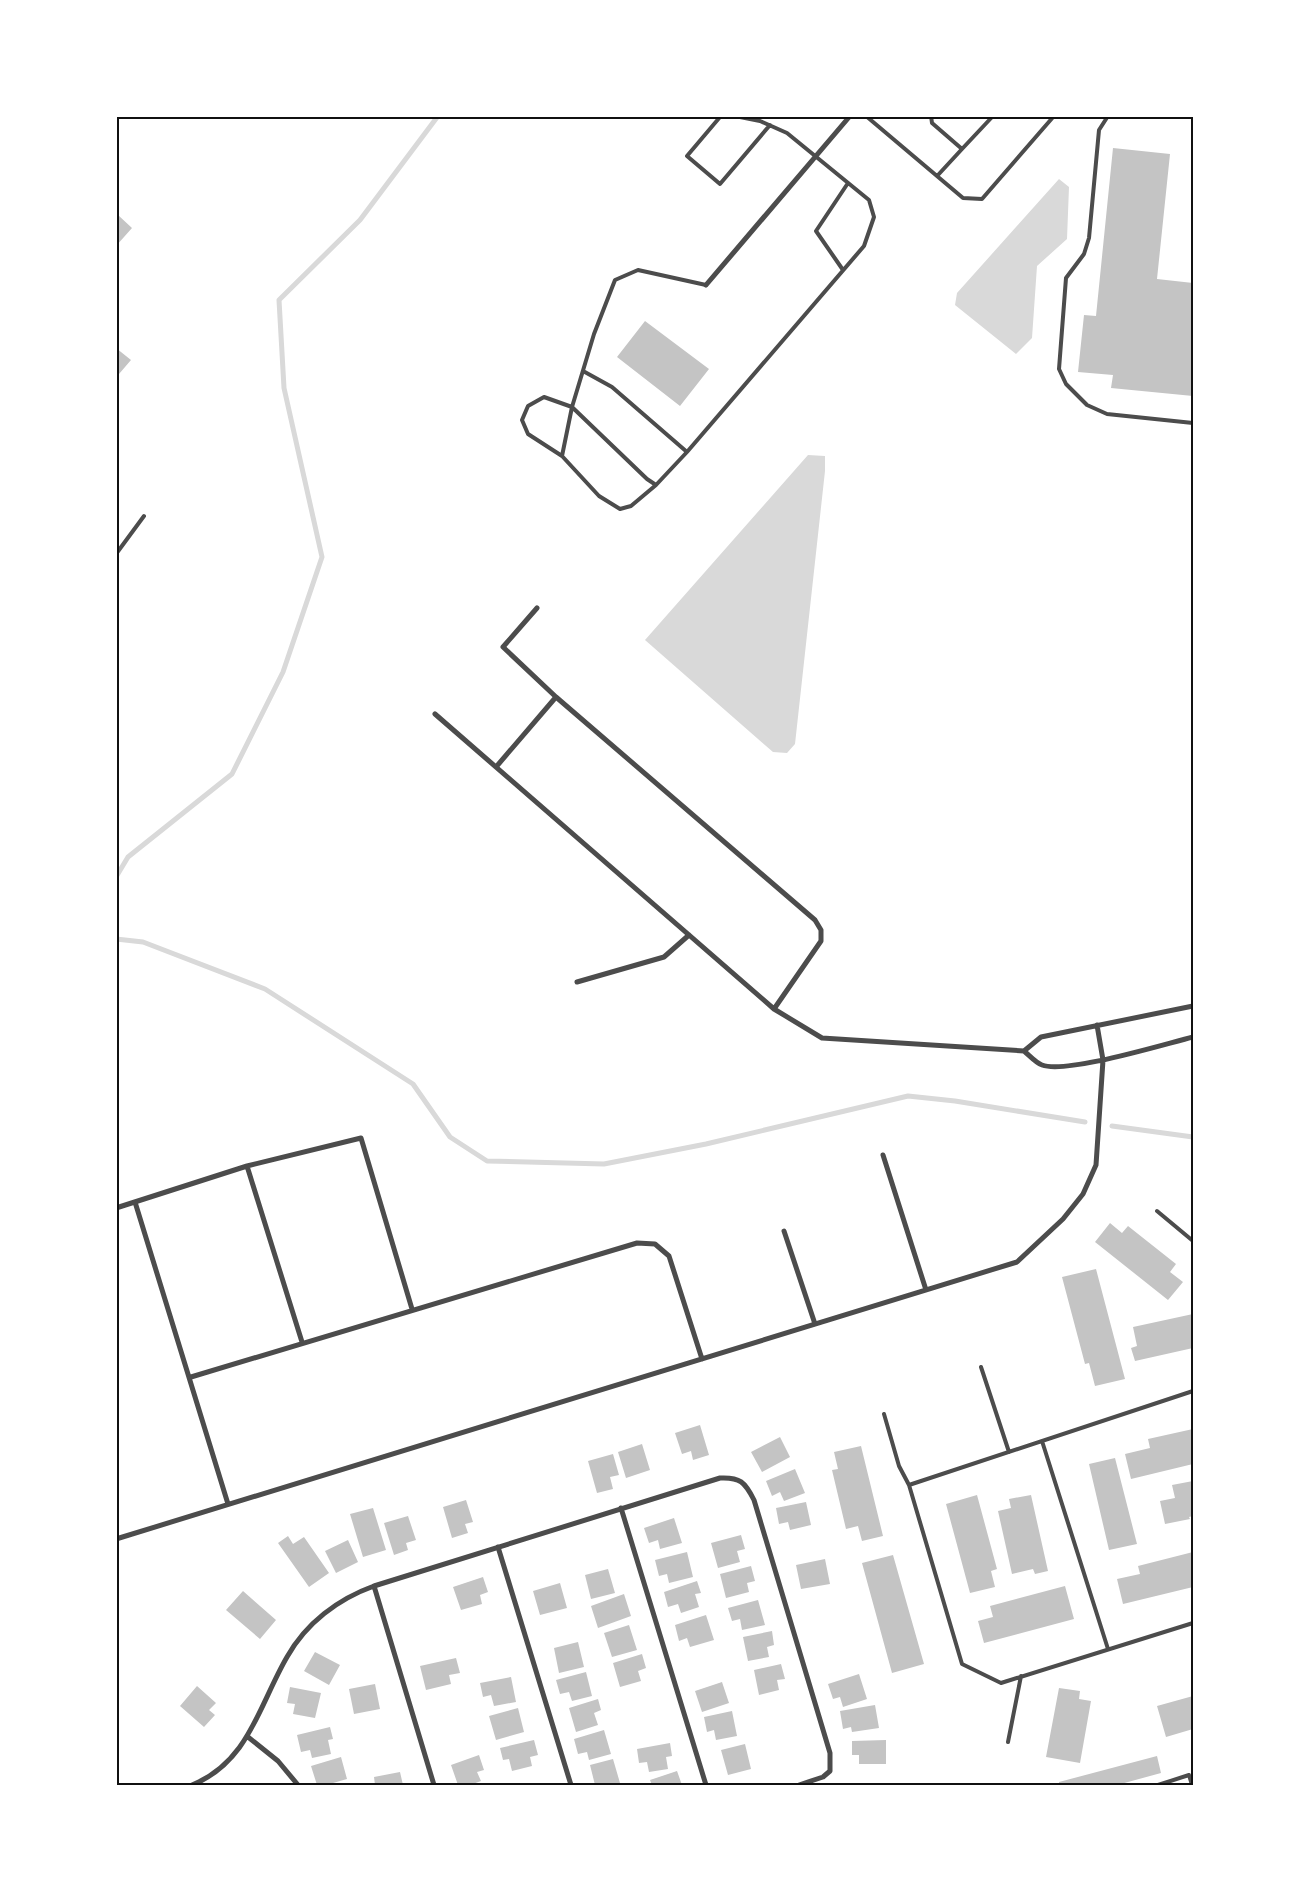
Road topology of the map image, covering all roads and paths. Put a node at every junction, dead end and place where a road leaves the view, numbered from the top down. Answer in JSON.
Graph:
{"nodes":[{"id":1,"x":726,"y":116,"type":"edge"},
{"id":2,"x":735,"y":116,"type":"edge"},
{"id":3,"x":850,"y":116,"type":"edge"},
{"id":4,"x":866,"y":116,"type":"edge"},
{"id":5,"x":931,"y":116,"type":"edge"},
{"id":6,"x":993,"y":116,"type":"edge"},
{"id":7,"x":1054,"y":116,"type":"edge"},
{"id":8,"x":1108,"y":116,"type":"edge"},
{"id":9,"x":1180,"y":116,"type":"edge"},
{"id":10,"x":1193,"y":117,"type":"edge"},
{"id":11,"x":770,"y":125,"type":"junction"},
{"id":12,"x":962,"y":149,"type":"junction"},
{"id":13,"x":816,"y":157,"type":"junction"},
{"id":14,"x":938,"y":175,"type":"junction"},
{"id":15,"x":848,"y":183,"type":"junction"},
{"id":16,"x":843,"y":270,"type":"junction"},
{"id":17,"x":706,"y":285,"type":"joint"},
{"id":18,"x":583,"y":371,"type":"junction"},
{"id":19,"x":572,"y":407,"type":"junction"},
{"id":20,"x":1193,"y":423,"type":"edge"},
{"id":21,"x":687,"y":452,"type":"junction"},
{"id":22,"x":562,"y":456,"type":"junction"},
{"id":23,"x":656,"y":485,"type":"junction"},
{"id":24,"x":144,"y":516,"type":"dead end"},
{"id":25,"x":116,"y":554,"type":"edge"},
{"id":26,"x":537,"y":608,"type":"dead end"},
{"id":27,"x":556,"y":697,"type":"junction"},
{"id":28,"x":435,"y":714,"type":"dead end"},
{"id":29,"x":496,"y":767,"type":"junction"},
{"id":30,"x":689,"y":935,"type":"junction"},
{"id":31,"x":577,"y":982,"type":"dead end"},
{"id":32,"x":1193,"y":1006,"type":"edge"},
{"id":33,"x":774,"y":1008,"type":"junction"},
{"id":34,"x":1098,"y":1026,"type":"junction"},
{"id":35,"x":1193,"y":1037,"type":"edge"},
{"id":36,"x":1024,"y":1051,"type":"junction"},
{"id":37,"x":1103,"y":1060,"type":"junction"},
{"id":38,"x":883,"y":1155,"type":"dead end"},
{"id":39,"x":247,"y":1166,"type":"junction"},
{"id":40,"x":136,"y":1202,"type":"junction"},
{"id":41,"x":116,"y":1208,"type":"edge"},
{"id":42,"x":1157,"y":1211,"type":"dead end"},
{"id":43,"x":784,"y":1231,"type":"dead end"},
{"id":44,"x":1193,"y":1241,"type":"edge"},
{"id":45,"x":926,"y":1290,"type":"junction"},
{"id":46,"x":412,"y":1309,"type":"junction"},
{"id":47,"x":815,"y":1324,"type":"junction"},
{"id":48,"x":302,"y":1342,"type":"junction"},
{"id":49,"x":702,"y":1359,"type":"junction"},
{"id":50,"x":981,"y":1367,"type":"dead end"},
{"id":51,"x":191,"y":1377,"type":"junction"},
{"id":52,"x":1193,"y":1391,"type":"edge"},
{"id":53,"x":884,"y":1414,"type":"dead end"},
{"id":54,"x":1042,"y":1441,"type":"junction"},
{"id":55,"x":1010,"y":1452,"type":"junction"},
{"id":56,"x":909,"y":1485,"type":"junction"},
{"id":57,"x":228,"y":1504,"type":"junction"},
{"id":58,"x":621,"y":1508,"type":"junction"},
{"id":59,"x":117,"y":1537,"type":"edge"},
{"id":60,"x":498,"y":1547,"type":"junction"},
{"id":61,"x":374,"y":1586,"type":"junction"},
{"id":62,"x":1193,"y":1623,"type":"edge"},
{"id":63,"x":1108,"y":1649,"type":"junction"},
{"id":64,"x":1021,"y":1676,"type":"junction"},
{"id":65,"x":248,"y":1737,"type":"junction"},
{"id":66,"x":1008,"y":1742,"type":"dead end"},
{"id":67,"x":192,"y":1785,"type":"edge"},
{"id":68,"x":298,"y":1785,"type":"edge"},
{"id":69,"x":434,"y":1785,"type":"edge"},
{"id":70,"x":570,"y":1785,"type":"edge"},
{"id":71,"x":706,"y":1785,"type":"edge"},
{"id":72,"x":799,"y":1785,"type":"edge"},
{"id":73,"x":1158,"y":1785,"type":"edge"},
{"id":74,"x":1192,"y":1785,"type":"edge"}],
"edges":[{"from":1,"to":11,"type":"lane"},
{"from":2,"to":11,"type":"lane"},
{"from":3,"to":13,"type":"street"},
{"from":4,"to":14,"type":"lane"},
{"from":5,"to":12,"type":"lane"},
{"from":6,"to":12,"type":"lane"},
{"from":7,"to":14,"type":"lane"},
{"from":8,"to":20,"type":"lane"},
{"from":9,"to":10,"type":"lane"},
{"from":11,"to":13,"type":"lane"},
{"from":12,"to":14,"type":"lane"},
{"from":13,"to":15,"type":"lane"},
{"from":13,"to":17,"type":"street"},
{"from":15,"to":16,"type":"lane"},
{"from":15,"to":16,"type":"lane"},
{"from":16,"to":21,"type":"lane"},
{"from":17,"to":18,"type":"lane"},
{"from":18,"to":19,"type":"lane"},
{"from":18,"to":21,"type":"lane"},
{"from":19,"to":22,"type":"lane"},
{"from":19,"to":22,"type":"lane"},
{"from":19,"to":23,"type":"lane"},
{"from":21,"to":23,"type":"lane"},
{"from":22,"to":23,"type":"lane"},
{"from":24,"to":25,"type":"lane"},
{"from":26,"to":27,"type":"street"},
{"from":27,"to":29,"type":"street"},
{"from":27,"to":33,"type":"street"},
{"from":28,"to":29,"type":"street"},
{"from":29,"to":30,"type":"street"},
{"from":30,"to":31,"type":"street"},
{"from":30,"to":33,"type":"street"},
{"from":32,"to":34,"type":"street"},
{"from":33,"to":36,"type":"street"},
{"from":34,"to":36,"type":"street"},
{"from":34,"to":37,"type":"street"},
{"from":35,"to":37,"type":"street"},
{"from":36,"to":37,"type":"street"},
{"from":37,"to":45,"type":"street"},
{"from":38,"to":45,"type":"street"},
{"from":39,"to":40,"type":"street"},
{"from":39,"to":46,"type":"street"},
{"from":39,"to":48,"type":"street"},
{"from":40,"to":41,"type":"street"},
{"from":40,"to":51,"type":"street"},
{"from":42,"to":44,"type":"lane"},
{"from":43,"to":47,"type":"street"},
{"from":45,"to":47,"type":"street"},
{"from":46,"to":48,"type":"street"},
{"from":46,"to":49,"type":"street"},
{"from":47,"to":49,"type":"street"},
{"from":48,"to":51,"type":"street"},
{"from":49,"to":57,"type":"street"},
{"from":50,"to":55,"type":"lane"},
{"from":51,"to":57,"type":"street"},
{"from":52,"to":54,"type":"lane"},
{"from":53,"to":56,"type":"lane"},
{"from":54,"to":55,"type":"lane"},
{"from":54,"to":63,"type":"lane"},
{"from":55,"to":56,"type":"lane"},
{"from":56,"to":64,"type":"lane"},
{"from":57,"to":59,"type":"street"},
{"from":58,"to":60,"type":"street"},
{"from":58,"to":71,"type":"street"},
{"from":58,"to":72,"type":"street"},
{"from":60,"to":61,"type":"street"},
{"from":60,"to":70,"type":"street"},
{"from":61,"to":65,"type":"street"},
{"from":61,"to":69,"type":"street"},
{"from":62,"to":63,"type":"lane"},
{"from":63,"to":64,"type":"lane"},
{"from":64,"to":66,"type":"lane"},
{"from":65,"to":67,"type":"street"},
{"from":65,"to":68,"type":"street"},
{"from":73,"to":74,"type":"lane"}]}
